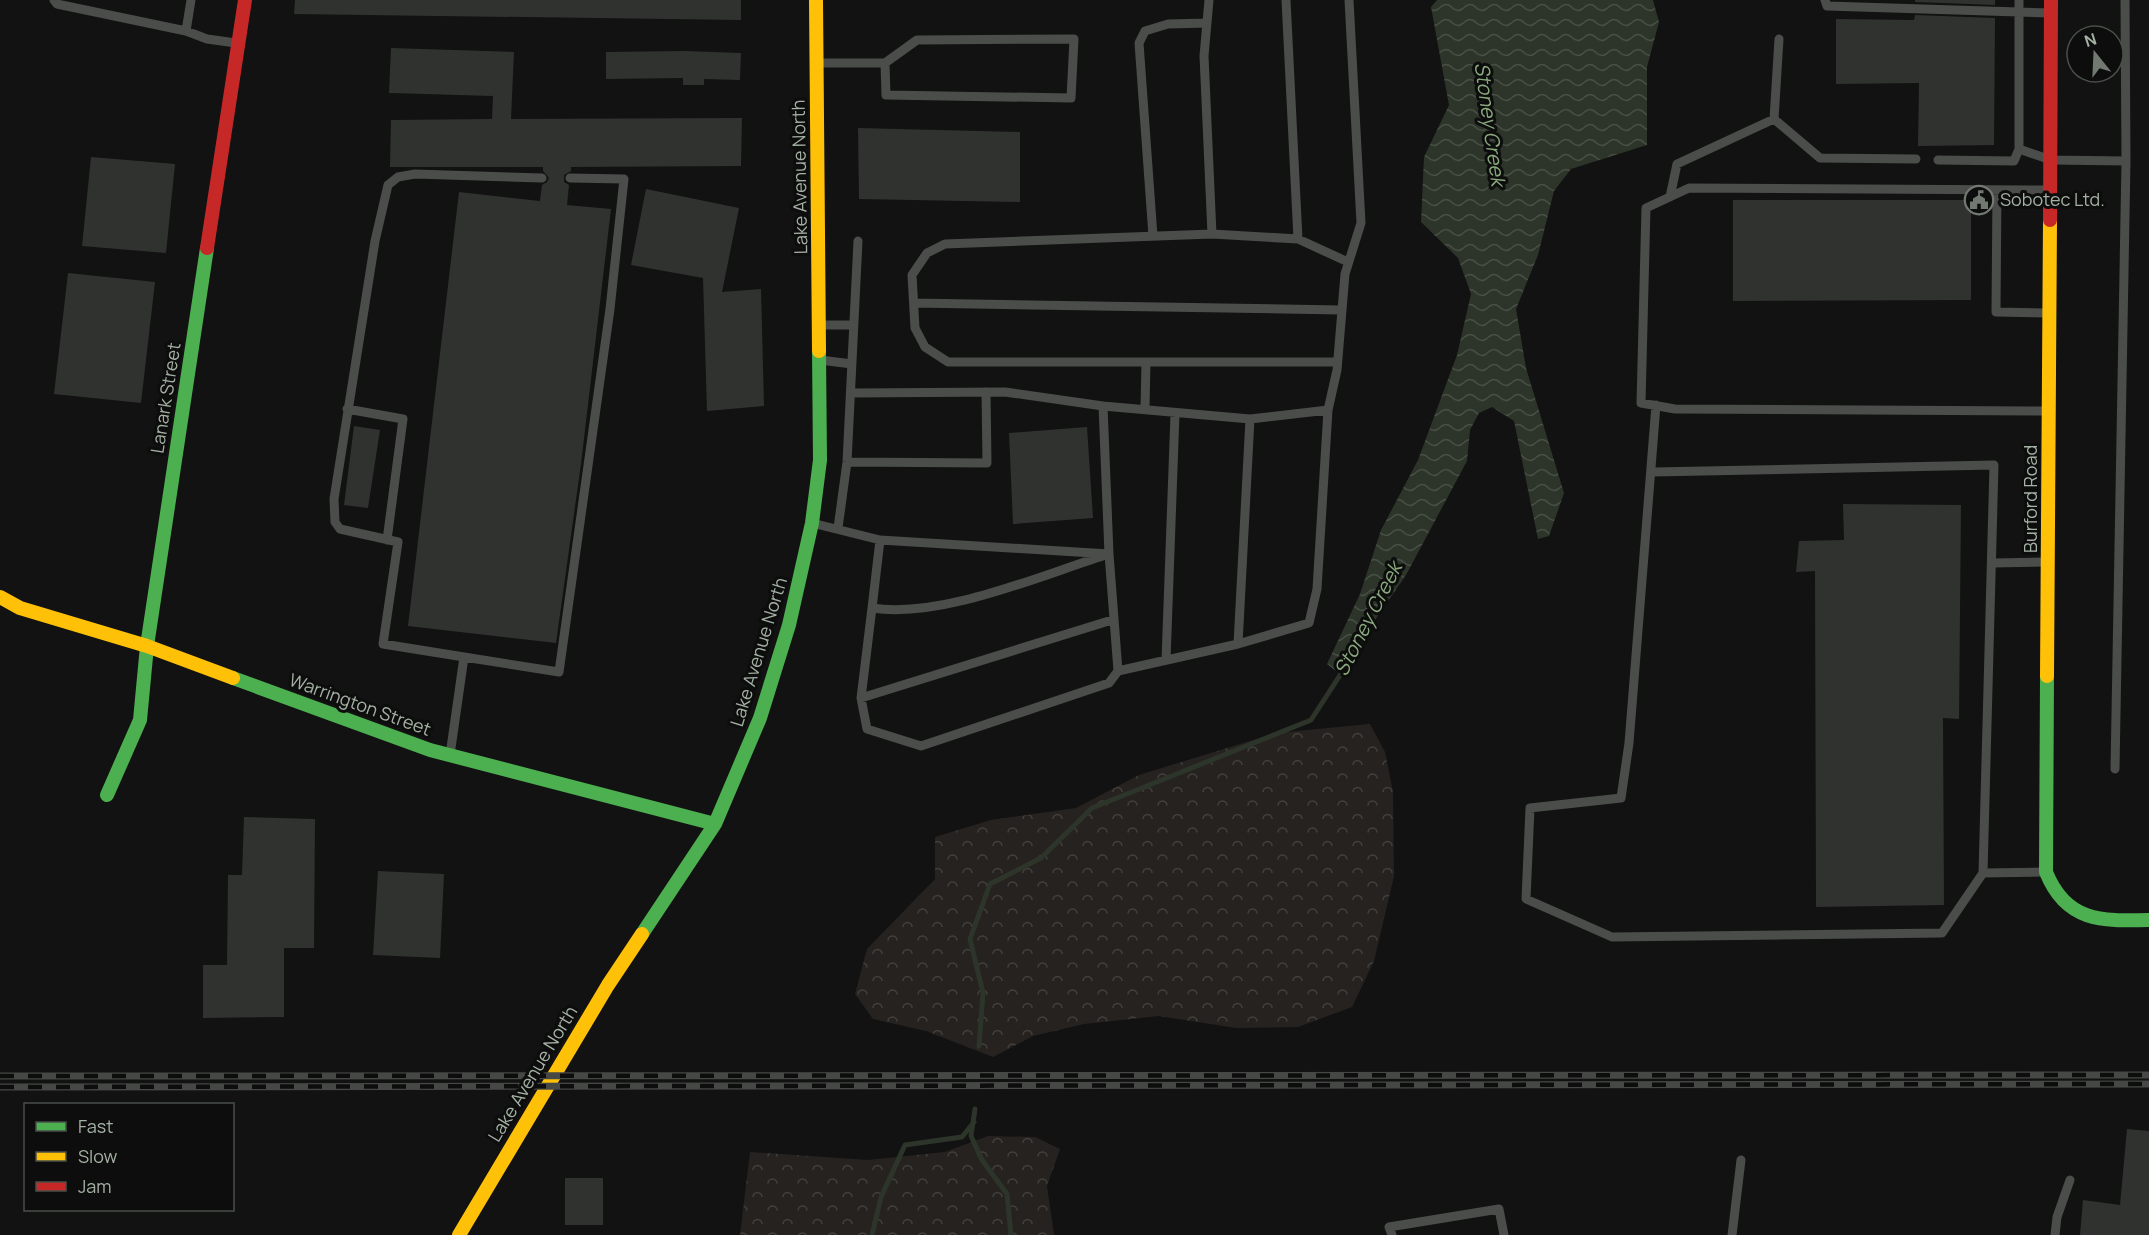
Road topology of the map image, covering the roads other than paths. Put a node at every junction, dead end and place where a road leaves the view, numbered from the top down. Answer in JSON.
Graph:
{"nodes":[{"id":1,"x":54,"y":0,"type":"edge"},
{"id":2,"x":191,"y":0,"type":"edge"},
{"id":3,"x":245,"y":0,"type":"edge"},
{"id":4,"x":816,"y":0,"type":"edge"},
{"id":5,"x":1209,"y":0,"type":"edge"},
{"id":6,"x":1286,"y":0,"type":"edge"},
{"id":7,"x":1349,"y":0,"type":"edge"},
{"id":8,"x":1825,"y":0,"type":"edge"},
{"id":9,"x":2019,"y":0,"type":"edge"},
{"id":10,"x":2125,"y":0,"type":"edge"},
{"id":11,"x":2051,"y":6,"type":"edge"},
{"id":12,"x":2019,"y":12,"type":"junction"},
{"id":13,"x":1207,"y":23,"type":"junction"},
{"id":14,"x":186,"y":31,"type":"junction"},
{"id":15,"x":1779,"y":39,"type":"dead end"},
{"id":16,"x":238,"y":43,"type":"junction"},
{"id":17,"x":816,"y":63,"type":"junction"},
{"id":18,"x":885,"y":63,"type":"junction"},
{"id":19,"x":1774,"y":119,"type":"junction"},
{"id":20,"x":2019,"y":149,"type":"junction"},
{"id":21,"x":1916,"y":159,"type":"dead end"},
{"id":22,"x":1938,"y":160,"type":"dead end"},
{"id":23,"x":2051,"y":160,"type":"junction"},
{"id":24,"x":2126,"y":161,"type":"junction"},
{"id":25,"x":542,"y":178,"type":"dead end"},
{"id":26,"x":570,"y":178,"type":"dead end"},
{"id":27,"x":1997,"y":190,"type":"junction"},
{"id":28,"x":2050,"y":190,"type":"junction"},
{"id":29,"x":1670,"y":197,"type":"junction"},
{"id":30,"x":1212,"y":234,"type":"junction"},
{"id":31,"x":1153,"y":236,"type":"junction"},
{"id":32,"x":1298,"y":239,"type":"junction"},
{"id":33,"x":858,"y":241,"type":"dead end"},
{"id":34,"x":1348,"y":262,"type":"junction"},
{"id":35,"x":914,"y":303,"type":"junction"},
{"id":36,"x":1341,"y":310,"type":"junction"},
{"id":37,"x":2050,"y":313,"type":"junction"},
{"id":38,"x":820,"y":325,"type":"junction"},
{"id":39,"x":854,"y":325,"type":"junction"},
{"id":40,"x":820,"y":360,"type":"junction"},
{"id":41,"x":1146,"y":362,"type":"junction"},
{"id":42,"x":1337,"y":363,"type":"junction"},
{"id":43,"x":852,"y":364,"type":"junction"},
{"id":44,"x":986,"y":392,"type":"junction"},
{"id":45,"x":852,"y":393,"type":"junction"},
{"id":46,"x":1656,"y":405,"type":"junction"},
{"id":47,"x":1103,"y":406,"type":"junction"},
{"id":48,"x":1145,"y":408,"type":"junction"},
{"id":49,"x":347,"y":410,"type":"junction"},
{"id":50,"x":1328,"y":410,"type":"junction"},
{"id":51,"x":2049,"y":411,"type":"junction"},
{"id":52,"x":1175,"y":414,"type":"junction"},
{"id":53,"x":1250,"y":419,"type":"junction"},
{"id":54,"x":847,"y":462,"type":"junction"},
{"id":55,"x":1653,"y":472,"type":"junction"},
{"id":56,"x":812,"y":523,"type":"junction"},
{"id":57,"x":838,"y":528,"type":"junction"},
{"id":58,"x":387,"y":540,"type":"junction"},
{"id":59,"x":880,"y":540,"type":"junction"},
{"id":60,"x":1109,"y":554,"type":"junction"},
{"id":61,"x":2048,"y":562,"type":"junction"},
{"id":62,"x":1992,"y":563,"type":"junction"},
{"id":63,"x":0,"y":597,"type":"edge"},
{"id":64,"x":872,"y":608,"type":"junction"},
{"id":65,"x":1112,"y":620,"type":"junction"},
{"id":66,"x":1238,"y":644,"type":"junction"},
{"id":67,"x":147,"y":646,"type":"junction"},
{"id":68,"x":464,"y":657,"type":"junction"},
{"id":69,"x":1166,"y":660,"type":"junction"},
{"id":70,"x":1118,"y":671,"type":"junction"},
{"id":71,"x":861,"y":698,"type":"junction"},
{"id":72,"x":450,"y":755,"type":"junction"},
{"id":73,"x":2115,"y":769,"type":"dead end"},
{"id":74,"x":107,"y":795,"type":"dead end"},
{"id":75,"x":715,"y":824,"type":"junction"},
{"id":76,"x":2046,"y":872,"type":"junction"},
{"id":77,"x":1983,"y":873,"type":"junction"},
{"id":78,"x":2149,"y":920,"type":"edge"},
{"id":79,"x":1741,"y":1160,"type":"dead end"},
{"id":80,"x":2070,"y":1180,"type":"dead end"},
{"id":81,"x":459,"y":1235,"type":"edge"},
{"id":82,"x":1392,"y":1235,"type":"edge"},
{"id":83,"x":1504,"y":1235,"type":"edge"},
{"id":84,"x":1732,"y":1235,"type":"edge"},
{"id":85,"x":2055,"y":1235,"type":"edge"}],
"edges":[{"from":1,"to":14,"type":"lane"},
{"from":2,"to":14,"type":"lane"},
{"from":3,"to":16,"type":"street","name":"Lanark Street"},
{"from":4,"to":17,"type":"street","name":"Lake Avenue North"},
{"from":5,"to":13,"type":"lane"},
{"from":6,"to":32,"type":"lane"},
{"from":7,"to":34,"type":"lane"},
{"from":8,"to":12,"type":"lane"},
{"from":9,"to":12,"type":"lane"},
{"from":10,"to":24,"type":"lane"},
{"from":11,"to":12,"type":"lane"},
{"from":11,"to":23,"type":"street","name":"Burford Road"},
{"from":12,"to":20,"type":"lane"},
{"from":13,"to":30,"type":"lane"},
{"from":13,"to":31,"type":"lane"},
{"from":14,"to":16,"type":"lane"},
{"from":15,"to":19,"type":"lane"},
{"from":16,"to":67,"type":"street","name":"Lanark Street"},
{"from":17,"to":18,"type":"lane"},
{"from":17,"to":38,"type":"street","name":"Lake Avenue North"},
{"from":18,"to":18,"type":"lane"},
{"from":19,"to":21,"type":"lane"},
{"from":19,"to":29,"type":"lane"},
{"from":20,"to":22,"type":"lane"},
{"from":20,"to":23,"type":"lane"},
{"from":23,"to":24,"type":"lane"},
{"from":23,"to":28,"type":"street","name":"Burford Road"},
{"from":24,"to":73,"type":"lane"},
{"from":25,"to":49,"type":"lane"},
{"from":26,"to":68,"type":"lane"},
{"from":27,"to":28,"type":"lane"},
{"from":27,"to":29,"type":"lane"},
{"from":27,"to":37,"type":"lane"},
{"from":28,"to":37,"type":"street","name":"Burford Road"},
{"from":29,"to":46,"type":"lane"},
{"from":30,"to":31,"type":"lane"},
{"from":30,"to":32,"type":"lane"},
{"from":31,"to":35,"type":"lane"},
{"from":32,"to":34,"type":"lane"},
{"from":33,"to":39,"type":"lane"},
{"from":34,"to":36,"type":"lane"},
{"from":35,"to":36,"type":"lane"},
{"from":35,"to":41,"type":"lane"},
{"from":36,"to":42,"type":"lane"},
{"from":37,"to":51,"type":"street","name":"Burford Road"},
{"from":38,"to":39,"type":"lane"},
{"from":38,"to":40,"type":"street","name":"Lake Avenue North"},
{"from":39,"to":43,"type":"lane"},
{"from":40,"to":43,"type":"lane"},
{"from":40,"to":56,"type":"street","name":"Lake Avenue North"},
{"from":41,"to":42,"type":"lane"},
{"from":41,"to":48,"type":"lane"},
{"from":42,"to":50,"type":"lane"},
{"from":43,"to":45,"type":"lane"},
{"from":44,"to":45,"type":"lane"},
{"from":44,"to":47,"type":"lane"},
{"from":44,"to":54,"type":"lane"},
{"from":45,"to":54,"type":"lane"},
{"from":46,"to":51,"type":"lane"},
{"from":46,"to":55,"type":"lane"},
{"from":47,"to":48,"type":"lane"},
{"from":47,"to":60,"type":"lane"},
{"from":48,"to":52,"type":"lane"},
{"from":49,"to":58,"type":"lane"},
{"from":49,"to":58,"type":"lane"},
{"from":50,"to":53,"type":"lane"},
{"from":50,"to":66,"type":"lane"},
{"from":51,"to":61,"type":"street","name":"Burford Road"},
{"from":52,"to":53,"type":"lane"},
{"from":52,"to":69,"type":"lane"},
{"from":53,"to":66,"type":"lane"},
{"from":54,"to":57,"type":"lane"},
{"from":55,"to":62,"type":"lane"},
{"from":55,"to":77,"type":"lane"},
{"from":56,"to":57,"type":"lane"},
{"from":56,"to":75,"type":"street","name":"Lake Avenue North"},
{"from":57,"to":59,"type":"lane"},
{"from":58,"to":68,"type":"lane"},
{"from":59,"to":60,"type":"lane"},
{"from":59,"to":64,"type":"lane"},
{"from":60,"to":64,"type":"lane"},
{"from":60,"to":65,"type":"lane"},
{"from":61,"to":62,"type":"lane"},
{"from":61,"to":76,"type":"street","name":"Burford Road"},
{"from":62,"to":77,"type":"lane"},
{"from":63,"to":67,"type":"street","name":"Warrington Street"},
{"from":64,"to":71,"type":"lane"},
{"from":65,"to":70,"type":"lane"},
{"from":65,"to":71,"type":"lane"},
{"from":66,"to":69,"type":"lane"},
{"from":67,"to":72,"type":"street","name":"Warrington Street"},
{"from":67,"to":74,"type":"street","name":"Lanark Street"},
{"from":68,"to":72,"type":"lane"},
{"from":69,"to":70,"type":"lane"},
{"from":70,"to":71,"type":"lane"},
{"from":72,"to":75,"type":"street","name":"Warrington Street"},
{"from":75,"to":81,"type":"street","name":"Lake Avenue North"},
{"from":76,"to":77,"type":"lane"},
{"from":76,"to":78,"type":"street","name":"Burford Road"},
{"from":79,"to":84,"type":"lane"},
{"from":80,"to":85,"type":"lane"},
{"from":82,"to":83,"type":"lane"}]}
